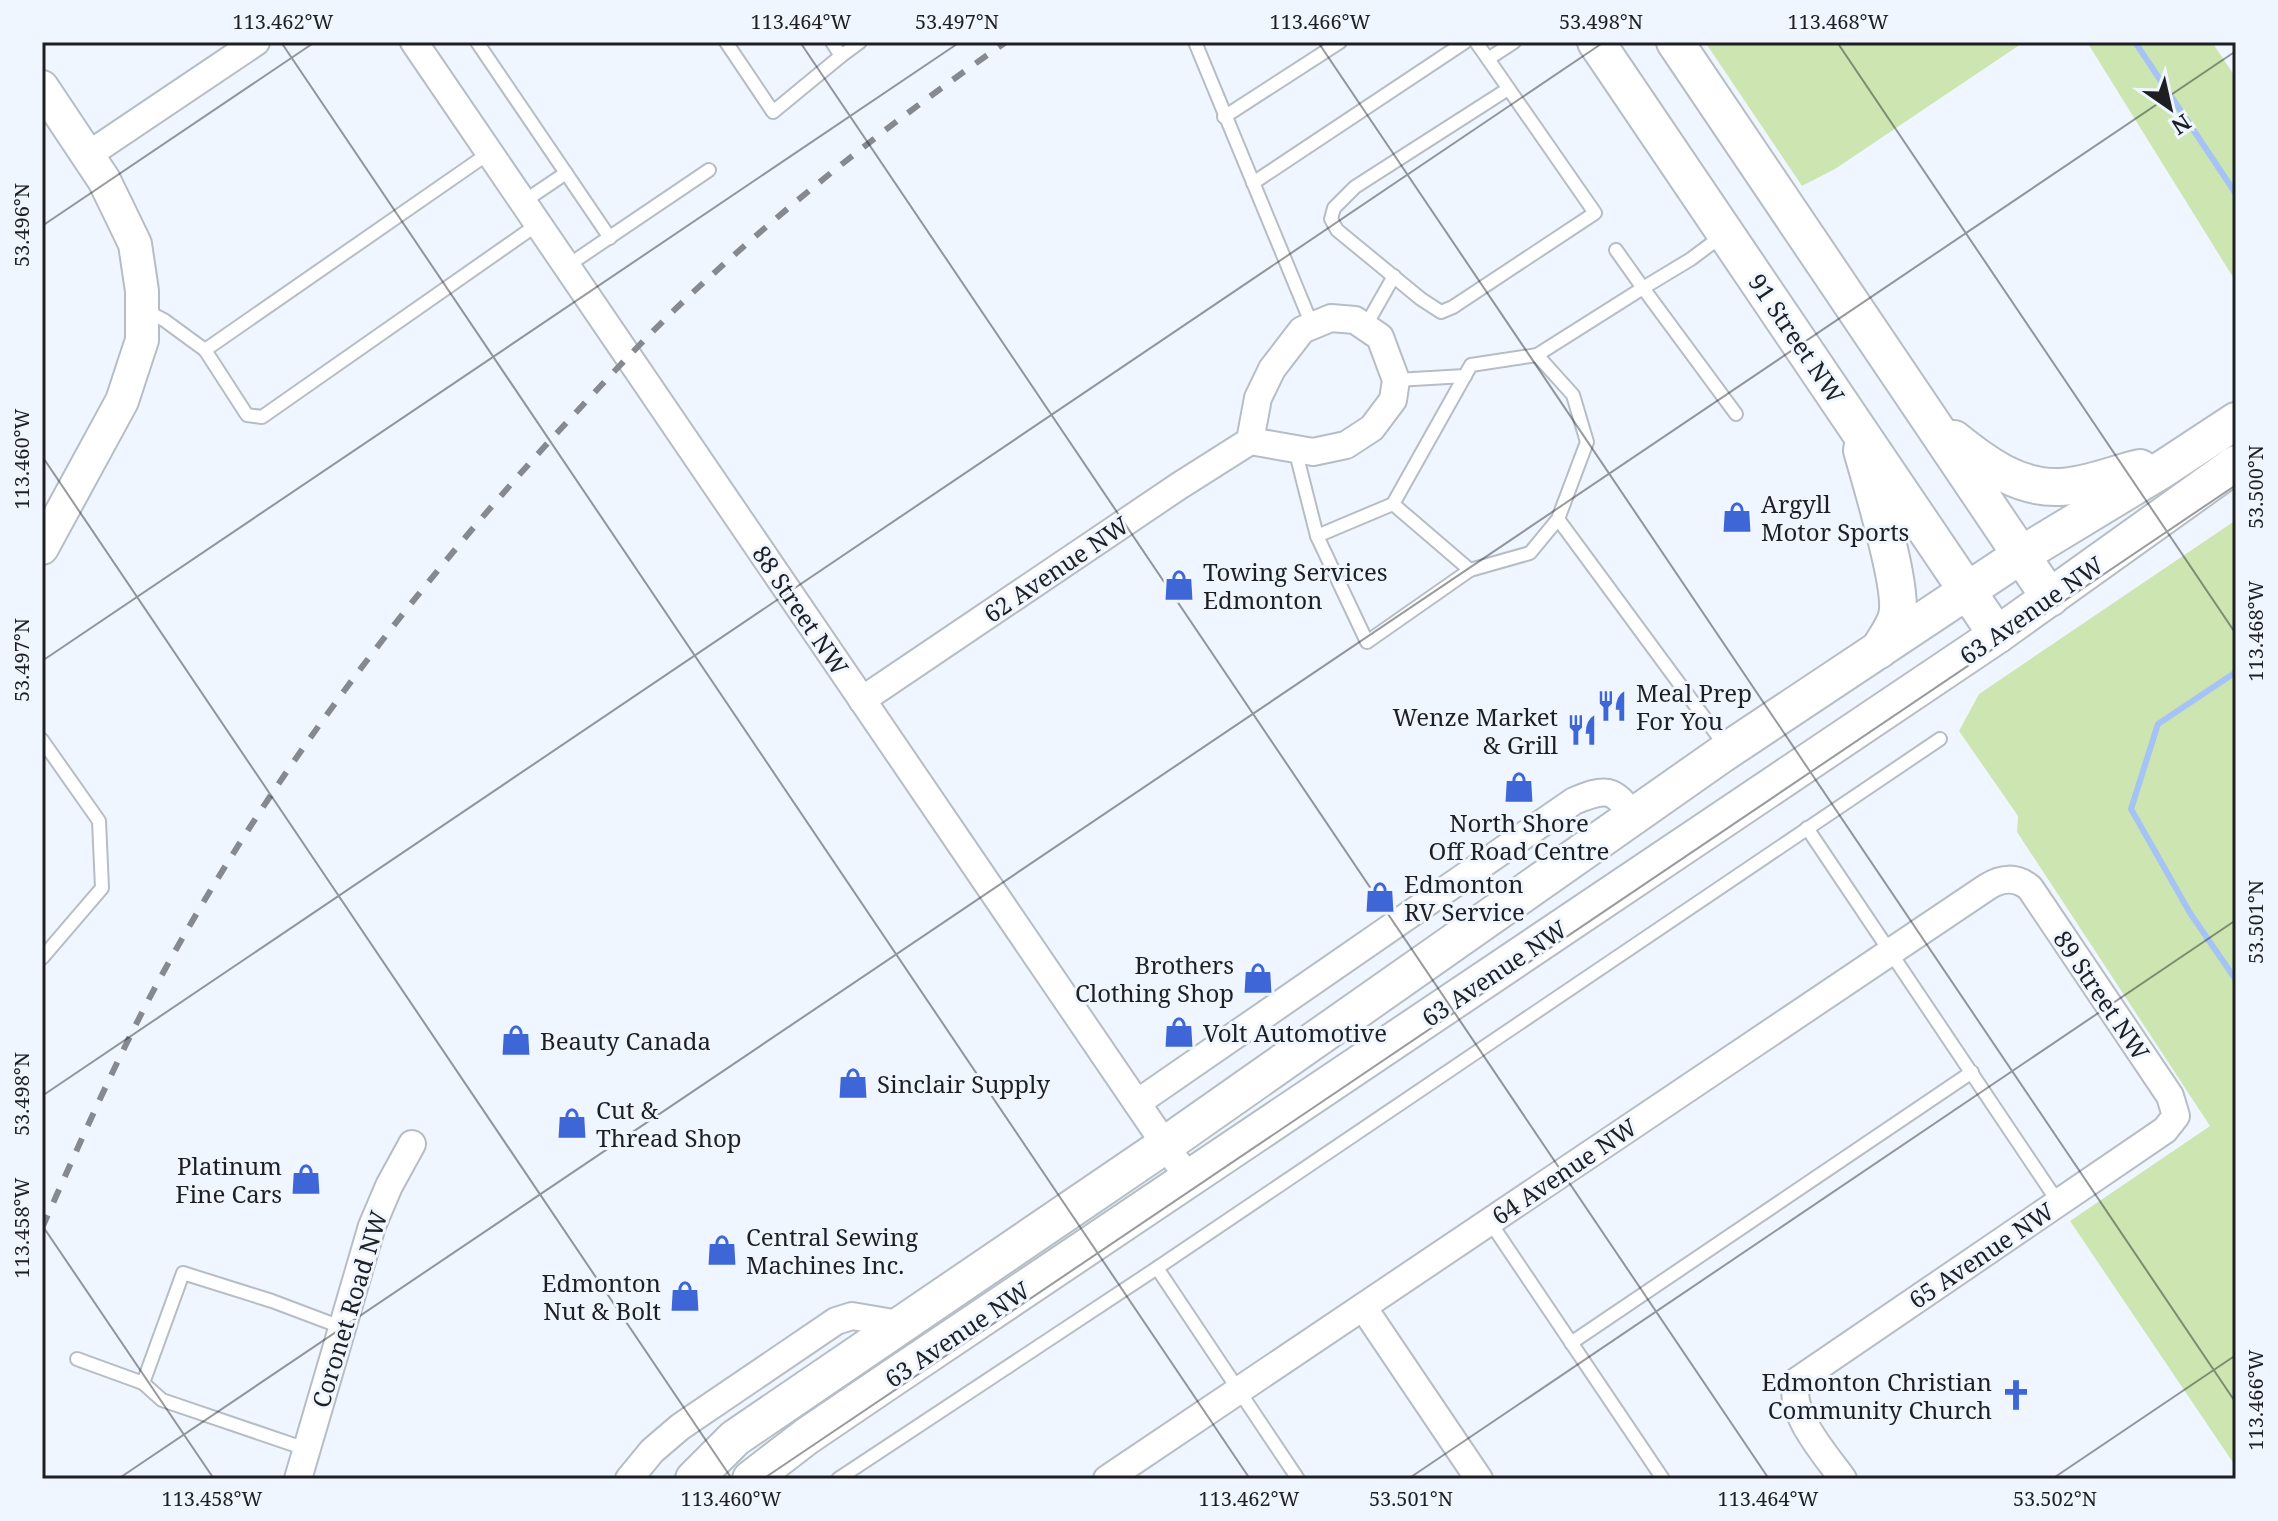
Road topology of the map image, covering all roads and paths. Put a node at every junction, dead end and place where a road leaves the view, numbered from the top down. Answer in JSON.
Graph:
{"nodes":[{"id":1,"x":256,"y":42,"type":"edge"},
{"id":2,"x":414,"y":42,"type":"edge"},
{"id":3,"x":477,"y":42,"type":"edge"},
{"id":4,"x":726,"y":42,"type":"edge"},
{"id":5,"x":832,"y":42,"type":"edge"},
{"id":6,"x":860,"y":42,"type":"edge"},
{"id":7,"x":1195,"y":42,"type":"edge"},
{"id":8,"x":1340,"y":42,"type":"edge"},
{"id":9,"x":1465,"y":42,"type":"edge"},
{"id":10,"x":1476,"y":42,"type":"edge"},
{"id":11,"x":1514,"y":42,"type":"edge"},
{"id":12,"x":1596,"y":42,"type":"edge"},
{"id":13,"x":1675,"y":42,"type":"edge"},
{"id":14,"x":841,"y":56,"type":"junction"},
{"id":15,"x":1488,"y":59,"type":"junction"},
{"id":16,"x":42,"y":87,"type":"edge"},
{"id":17,"x":1508,"y":89,"type":"junction"},
{"id":18,"x":1224,"y":117,"type":"junction"},
{"id":19,"x":489,"y":153,"type":"junction"},
{"id":20,"x":88,"y":155,"type":"junction"},
{"id":21,"x":709,"y":170,"type":"dead end"},
{"id":22,"x":566,"y":173,"type":"junction"},
{"id":23,"x":1253,"y":183,"type":"junction"},
{"id":24,"x":523,"y":202,"type":"junction"},
{"id":25,"x":538,"y":224,"type":"junction"},
{"id":26,"x":1725,"y":233,"type":"junction"},
{"id":27,"x":610,"y":238,"type":"junction"},
{"id":28,"x":1616,"y":250,"type":"dead end"},
{"id":29,"x":567,"y":266,"type":"junction"},
{"id":30,"x":1394,"y":276,"type":"junction"},
{"id":31,"x":1643,"y":288,"type":"junction"},
{"id":32,"x":142,"y":300,"type":"junction"},
{"id":33,"x":1312,"y":325,"type":"junction"},
{"id":34,"x":1365,"y":327,"type":"junction"},
{"id":35,"x":205,"y":350,"type":"junction"},
{"id":36,"x":1537,"y":355,"type":"junction"},
{"id":37,"x":1465,"y":376,"type":"junction"},
{"id":38,"x":1396,"y":380,"type":"junction"},
{"id":39,"x":1736,"y":414,"type":"dead end"},
{"id":40,"x":1931,"y":420,"type":"junction"},
{"id":41,"x":2236,"y":421,"type":"edge"},
{"id":42,"x":1856,"y":425,"type":"junction"},
{"id":43,"x":1250,"y":441,"type":"junction"},
{"id":44,"x":1295,"y":449,"type":"junction"},
{"id":45,"x":2236,"y":464,"type":"edge"},
{"id":46,"x":2163,"y":469,"type":"junction"},
{"id":47,"x":1393,"y":504,"type":"junction"},
{"id":48,"x":1558,"y":519,"type":"junction"},
{"id":49,"x":1317,"y":536,"type":"junction"},
{"id":50,"x":42,"y":548,"type":"edge"},
{"id":51,"x":2021,"y":555,"type":"junction"},
{"id":52,"x":1470,"y":570,"type":"junction"},
{"id":53,"x":1966,"y":591,"type":"junction"},
{"id":54,"x":2050,"y":598,"type":"junction"},
{"id":55,"x":1997,"y":635,"type":"junction"},
{"id":56,"x":1879,"y":650,"type":"junction"},
{"id":57,"x":862,"y":700,"type":"junction"},
{"id":58,"x":1940,"y":739,"type":"dead end"},
{"id":59,"x":42,"y":740,"type":"edge"},
{"id":60,"x":1728,"y":750,"type":"junction"},
{"id":61,"x":1633,"y":817,"type":"junction"},
{"id":62,"x":1807,"y":828,"type":"junction"},
{"id":63,"x":2019,"y":880,"type":"joint"},
{"id":64,"x":1890,"y":951,"type":"junction"},
{"id":65,"x":42,"y":958,"type":"edge"},
{"id":66,"x":1972,"y":1072,"type":"junction"},
{"id":67,"x":1137,"y":1103,"type":"junction"},
{"id":68,"x":2176,"y":1116,"type":"joint"},
{"id":69,"x":412,"y":1144,"type":"dead end"},
{"id":70,"x":1165,"y":1145,"type":"junction"},
{"id":71,"x":1188,"y":1178,"type":"junction"},
{"id":72,"x":2058,"y":1202,"type":"junction"},
{"id":73,"x":1490,"y":1222,"type":"junction"},
{"id":74,"x":1157,"y":1268,"type":"junction"},
{"id":75,"x":1363,"y":1307,"type":"junction"},
{"id":76,"x":899,"y":1324,"type":"junction"},
{"id":77,"x":341,"y":1327,"type":"junction"},
{"id":78,"x":1571,"y":1343,"type":"junction"},
{"id":79,"x":77,"y":1359,"type":"dead end"},
{"id":80,"x":143,"y":1383,"type":"junction"},
{"id":81,"x":1239,"y":1391,"type":"junction"},
{"id":82,"x":306,"y":1449,"type":"junction"},
{"id":83,"x":1113,"y":1477,"type":"edge"},
{"id":84,"x":298,"y":1479,"type":"edge"},
{"id":85,"x":629,"y":1479,"type":"edge"},
{"id":86,"x":694,"y":1479,"type":"edge"},
{"id":87,"x":751,"y":1479,"type":"edge"},
{"id":88,"x":838,"y":1479,"type":"edge"},
{"id":89,"x":1298,"y":1479,"type":"edge"},
{"id":90,"x":1479,"y":1479,"type":"edge"},
{"id":91,"x":1663,"y":1479,"type":"edge"},
{"id":92,"x":1843,"y":1479,"type":"edge"}],
"edges":[{"from":1,"to":20,"type":"street"},
{"from":2,"to":19,"type":"street","name":"88 Street NW"},
{"from":3,"to":22,"type":"lane"},
{"from":4,"to":14,"type":"lane"},
{"from":5,"to":14,"type":"lane"},
{"from":6,"to":14,"type":"lane"},
{"from":7,"to":18,"type":"lane"},
{"from":8,"to":18,"type":"lane"},
{"from":9,"to":23,"type":"lane"},
{"from":10,"to":15,"type":"lane"},
{"from":11,"to":15,"type":"lane"},
{"from":12,"to":26,"type":"main road","name":"91 Street NW"},
{"from":13,"to":40,"type":"main road"},
{"from":15,"to":17,"type":"lane"},
{"from":16,"to":20,"type":"street"},
{"from":17,"to":30,"type":"lane"},
{"from":17,"to":30,"type":"lane"},
{"from":18,"to":23,"type":"lane"},
{"from":19,"to":24,"type":"street","name":"88 Street NW"},
{"from":19,"to":35,"type":"lane"},
{"from":20,"to":32,"type":"street"},
{"from":21,"to":27,"type":"lane"},
{"from":22,"to":24,"type":"lane"},
{"from":22,"to":27,"type":"lane"},
{"from":23,"to":33,"type":"lane"},
{"from":24,"to":25,"type":"street","name":"88 Street NW"},
{"from":25,"to":29,"type":"street","name":"88 Street NW"},
{"from":25,"to":35,"type":"lane"},
{"from":26,"to":31,"type":"lane"},
{"from":26,"to":42,"type":"main road","name":"91 Street NW"},
{"from":27,"to":29,"type":"lane"},
{"from":28,"to":31,"type":"lane"},
{"from":29,"to":57,"type":"street","name":"88 Street NW"},
{"from":30,"to":34,"type":"lane"},
{"from":31,"to":36,"type":"lane"},
{"from":31,"to":39,"type":"lane"},
{"from":32,"to":35,"type":"lane"},
{"from":32,"to":50,"type":"street"},
{"from":33,"to":34,"type":"street"},
{"from":33,"to":43,"type":"street"},
{"from":34,"to":38,"type":"street"},
{"from":36,"to":37,"type":"lane"},
{"from":36,"to":48,"type":"lane"},
{"from":37,"to":38,"type":"lane"},
{"from":37,"to":47,"type":"lane"},
{"from":38,"to":44,"type":"street"},
{"from":40,"to":46,"type":"main road"},
{"from":40,"to":51,"type":"main road"},
{"from":41,"to":46,"type":"main road","name":"63 Avenue NW"},
{"from":42,"to":53,"type":"main road","name":"91 Street NW"},
{"from":42,"to":56,"type":"main road"},
{"from":43,"to":44,"type":"street"},
{"from":43,"to":57,"type":"street","name":"62 Avenue NW"},
{"from":44,"to":49,"type":"lane"},
{"from":45,"to":54,"type":"main road","name":"63 Avenue NW"},
{"from":46,"to":51,"type":"main road","name":"63 Avenue NW"},
{"from":47,"to":49,"type":"lane"},
{"from":47,"to":52,"type":"lane"},
{"from":48,"to":52,"type":"lane"},
{"from":48,"to":60,"type":"lane"},
{"from":49,"to":52,"type":"lane"},
{"from":51,"to":53,"type":"main road","name":"63 Avenue NW"},
{"from":51,"to":54,"type":"main road"},
{"from":53,"to":55,"type":"main road","name":"91 Street NW"},
{"from":53,"to":56,"type":"main road","name":"63 Avenue NW"},
{"from":54,"to":55,"type":"main road","name":"63 Avenue NW"},
{"from":55,"to":71,"type":"main road","name":"63 Avenue NW"},
{"from":56,"to":60,"type":"main road","name":"63 Avenue NW"},
{"from":57,"to":67,"type":"street","name":"88 Street NW"},
{"from":58,"to":62,"type":"lane"},
{"from":59,"to":65,"type":"lane"},
{"from":60,"to":61,"type":"main road","name":"63 Avenue NW"},
{"from":61,"to":67,"type":"street"},
{"from":61,"to":70,"type":"main road","name":"63 Avenue NW"},
{"from":62,"to":64,"type":"lane"},
{"from":62,"to":74,"type":"lane"},
{"from":63,"to":64,"type":"street","name":"64 Avenue NW"},
{"from":63,"to":68,"type":"street","name":"89 Street NW"},
{"from":64,"to":66,"type":"lane"},
{"from":64,"to":73,"type":"street","name":"64 Avenue NW"},
{"from":66,"to":72,"type":"lane"},
{"from":66,"to":78,"type":"lane"},
{"from":67,"to":70,"type":"street","name":"88 Street NW"},
{"from":68,"to":72,"type":"street","name":"65 Avenue NW"},
{"from":69,"to":77,"type":"street","name":"Coronet Road NW"},
{"from":70,"to":71,"type":"street","name":"88 Street NW"},
{"from":70,"to":76,"type":"main road","name":"63 Avenue NW"},
{"from":71,"to":87,"type":"main road","name":"63 Avenue NW"},
{"from":72,"to":92,"type":"street","name":"65 Avenue NW"},
{"from":73,"to":75,"type":"street","name":"64 Avenue NW"},
{"from":73,"to":78,"type":"lane"},
{"from":74,"to":81,"type":"lane"},
{"from":74,"to":88,"type":"lane"},
{"from":75,"to":81,"type":"street","name":"64 Avenue NW"},
{"from":75,"to":90,"type":"street"},
{"from":76,"to":85,"type":"street","name":"63 Avenue NW"},
{"from":76,"to":86,"type":"main road","name":"63 Avenue NW"},
{"from":77,"to":80,"type":"lane"},
{"from":77,"to":82,"type":"street","name":"Coronet Road NW"},
{"from":78,"to":91,"type":"lane"},
{"from":79,"to":80,"type":"lane"},
{"from":80,"to":82,"type":"lane"},
{"from":81,"to":83,"type":"street","name":"64 Avenue NW"},
{"from":81,"to":89,"type":"lane"},
{"from":82,"to":84,"type":"street","name":"Coronet Road NW"}]}
